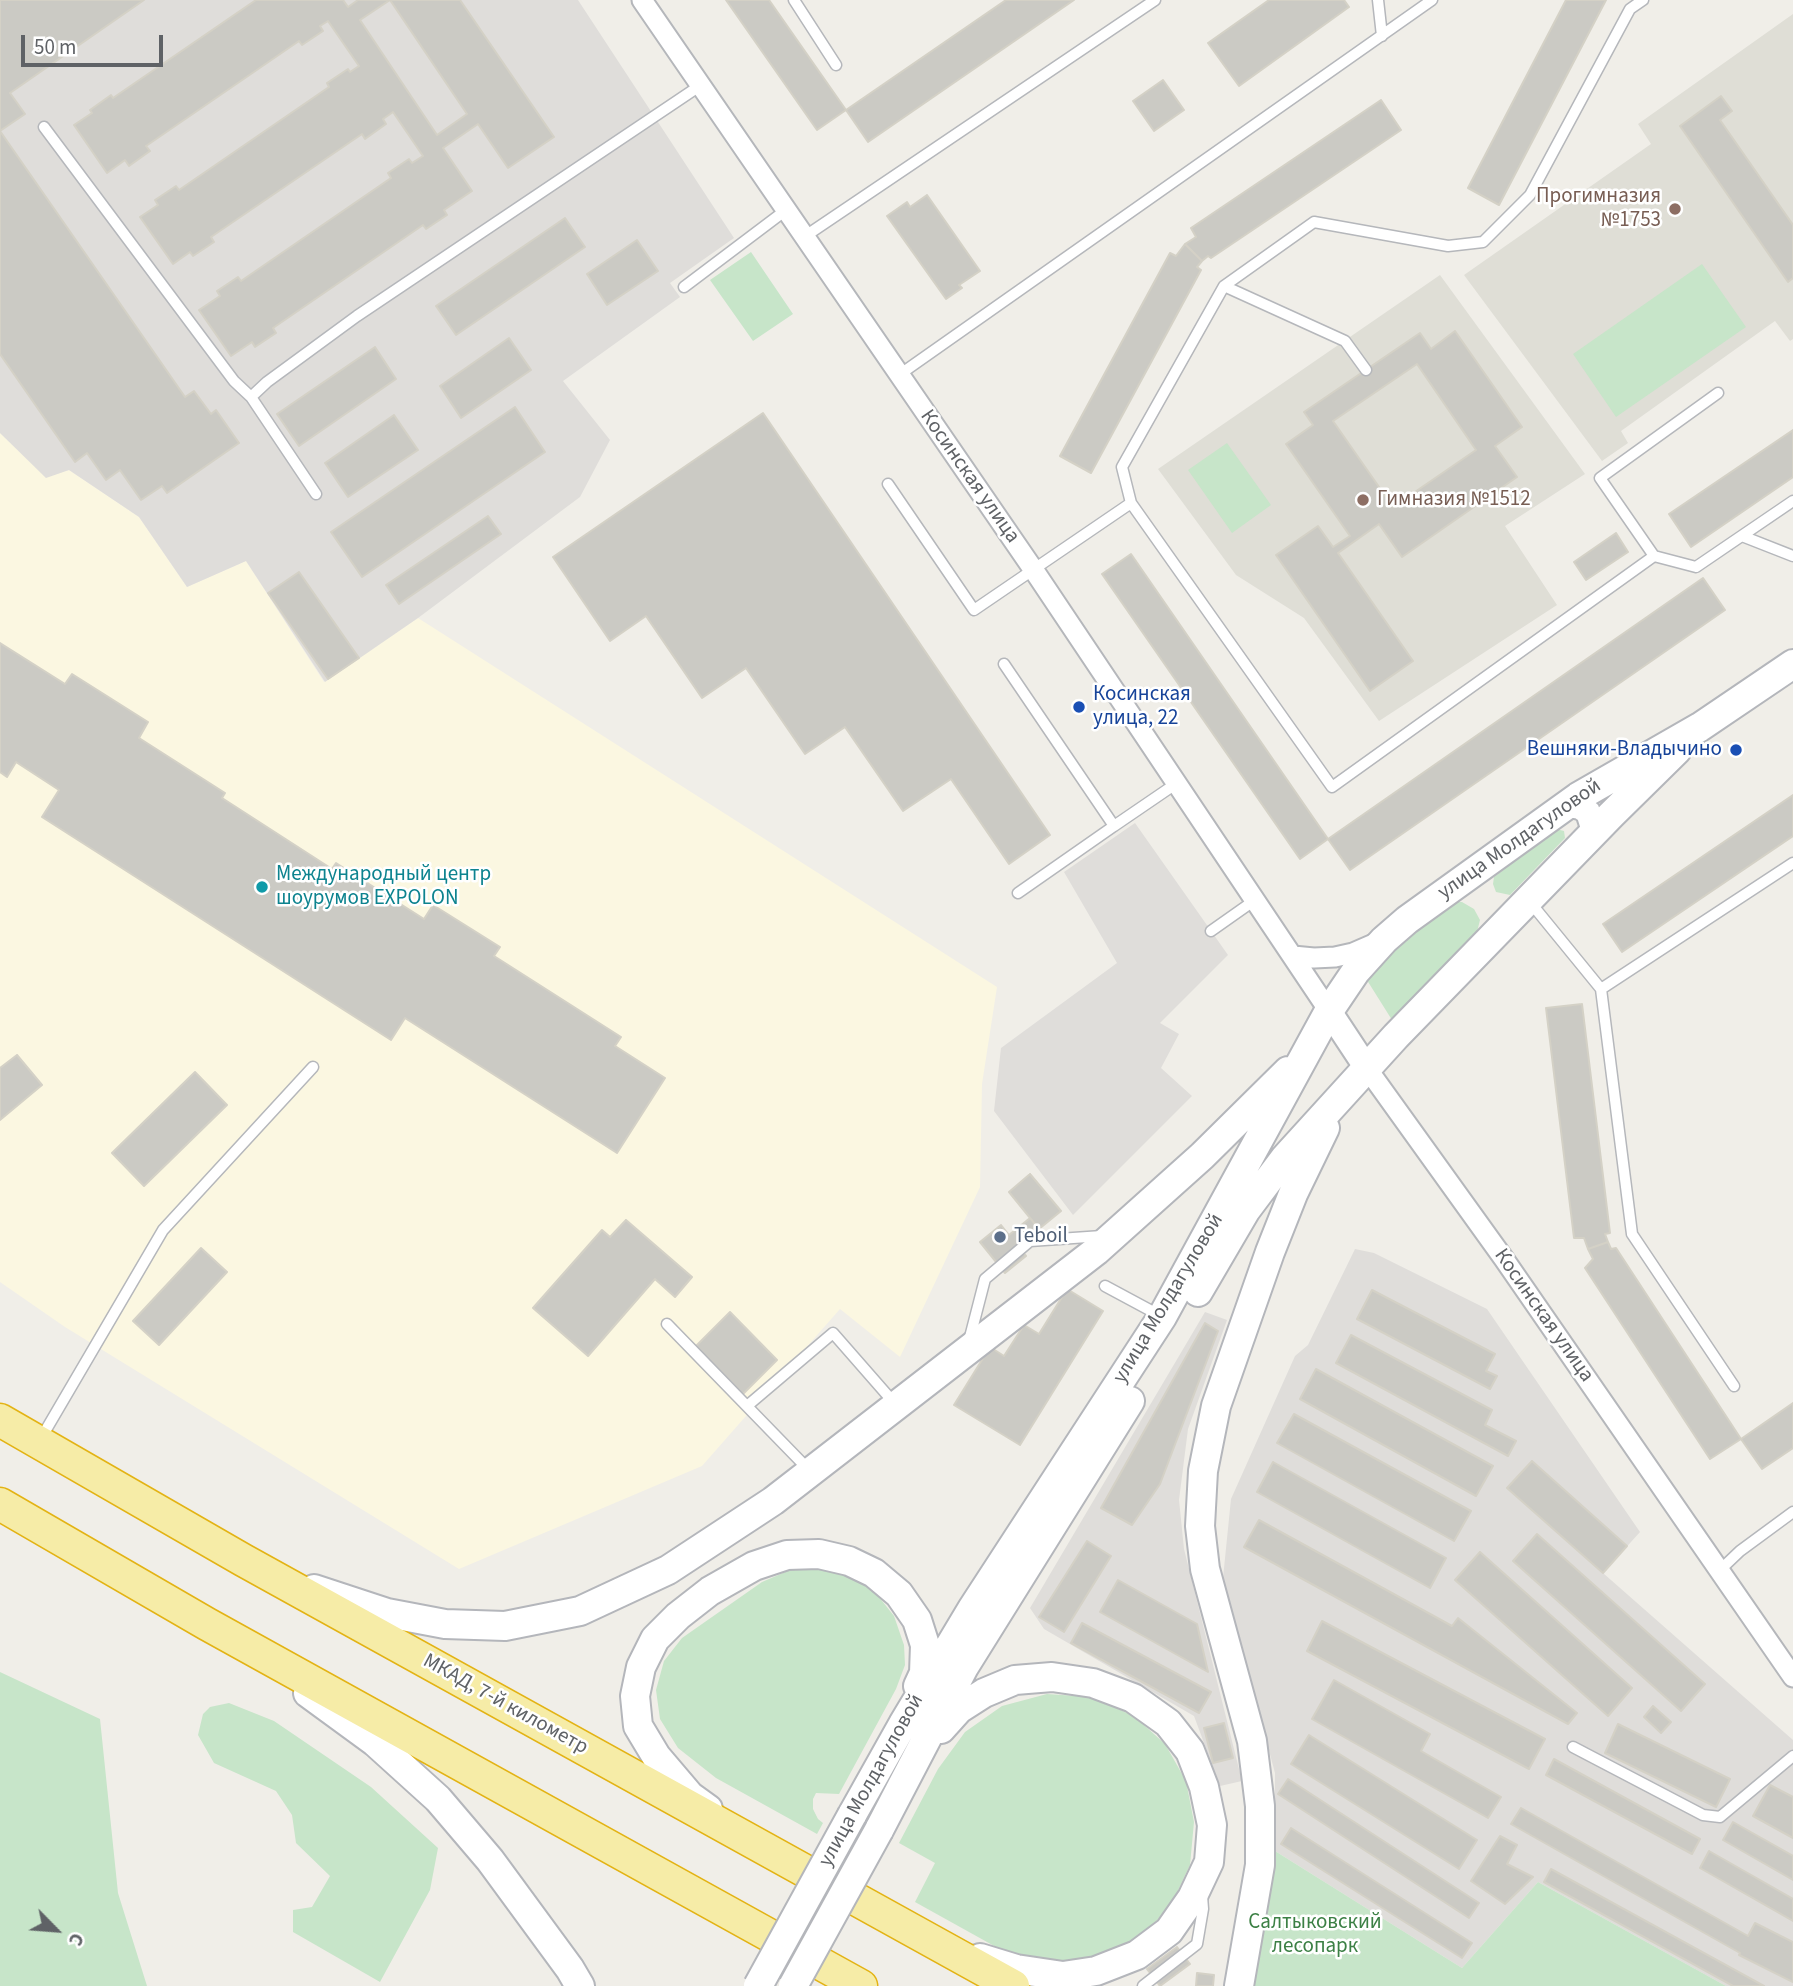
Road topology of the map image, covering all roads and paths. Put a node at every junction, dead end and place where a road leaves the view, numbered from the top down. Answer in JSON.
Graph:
{"nodes":[{"id":1,"x":642,"y":0,"type":"edge"},
{"id":2,"x":794,"y":0,"type":"edge"},
{"id":3,"x":1155,"y":0,"type":"edge"},
{"id":4,"x":1378,"y":0,"type":"edge"},
{"id":5,"x":1432,"y":0,"type":"edge"},
{"id":6,"x":1643,"y":0,"type":"edge"},
{"id":7,"x":1382,"y":36,"type":"junction"},
{"id":8,"x":836,"y":65,"type":"dead end"},
{"id":9,"x":701,"y":85,"type":"junction"},
{"id":10,"x":44,"y":127,"type":"dead end"},
{"id":11,"x":786,"y":210,"type":"junction"},
{"id":12,"x":804,"y":237,"type":"junction"},
{"id":13,"x":1224,"y":286,"type":"junction"},
{"id":14,"x":684,"y":287,"type":"dead end"},
{"id":15,"x":1366,"y":370,"type":"dead end"},
{"id":16,"x":899,"y":375,"type":"junction"},
{"id":17,"x":1718,"y":393,"type":"dead end"},
{"id":18,"x":251,"y":397,"type":"junction"},
{"id":19,"x":888,"y":484,"type":"dead end"},
{"id":20,"x":316,"y":494,"type":"dead end"},
{"id":21,"x":1793,"y":501,"type":"edge"},
{"id":22,"x":1131,"y":503,"type":"junction"},
{"id":23,"x":1742,"y":536,"type":"junction"},
{"id":24,"x":1654,"y":556,"type":"junction"},
{"id":25,"x":1793,"y":556,"type":"edge"},
{"id":26,"x":1033,"y":569,"type":"junction"},
{"id":27,"x":1004,"y":664,"type":"dead end"},
{"id":28,"x":1793,"y":664,"type":"edge"},
{"id":29,"x":1700,"y":727,"type":"junction"},
{"id":30,"x":1177,"y":783,"type":"junction"},
{"id":31,"x":1568,"y":804,"type":"junction"},
{"id":32,"x":1114,"y":827,"type":"junction"},
{"id":33,"x":1591,"y":836,"type":"junction"},
{"id":34,"x":1793,"y":863,"type":"edge"},
{"id":35,"x":1018,"y":894,"type":"dead end"},
{"id":36,"x":1255,"y":899,"type":"junction"},
{"id":37,"x":1528,"y":901,"type":"junction"},
{"id":38,"x":1211,"y":932,"type":"dead end"},
{"id":39,"x":1384,"y":940,"type":"junction"},
{"id":40,"x":1293,"y":956,"type":"junction"},
{"id":41,"x":1601,"y":989,"type":"junction"},
{"id":42,"x":1329,"y":1011,"type":"junction"},
{"id":43,"x":1308,"y":1053,"type":"junction"},
{"id":44,"x":313,"y":1067,"type":"dead end"},
{"id":45,"x":1366,"y":1067,"type":"junction"},
{"id":46,"x":1341,"y":1096,"type":"junction"},
{"id":47,"x":1113,"y":1236,"type":"junction"},
{"id":48,"x":1105,"y":1286,"type":"dead end"},
{"id":49,"x":1162,"y":1317,"type":"junction"},
{"id":50,"x":667,"y":1324,"type":"dead end"},
{"id":51,"x":966,"y":1352,"type":"junction"},
{"id":52,"x":1734,"y":1386,"type":"dead end"},
{"id":53,"x":747,"y":1406,"type":"junction"},
{"id":54,"x":896,"y":1406,"type":"junction"},
{"id":55,"x":0,"y":1420,"type":"edge"},
{"id":56,"x":38,"y":1444,"type":"junction"},
{"id":57,"x":811,"y":1472,"type":"junction"},
{"id":58,"x":0,"y":1504,"type":"edge"},
{"id":59,"x":1793,"y":1512,"type":"edge"},
{"id":60,"x":243,"y":1560,"type":"junction"},
{"id":61,"x":1720,"y":1571,"type":"junction"},
{"id":62,"x":207,"y":1624,"type":"junction"},
{"id":63,"x":1793,"y":1677,"type":"edge"},
{"id":64,"x":903,"y":1724,"type":"junction"},
{"id":65,"x":1573,"y":1747,"type":"dead end"},
{"id":66,"x":922,"y":1749,"type":"junction"},
{"id":67,"x":1793,"y":1756,"type":"edge"},
{"id":68,"x":746,"y":1838,"type":"junction"},
{"id":69,"x":1200,"y":1881,"type":"junction"},
{"id":70,"x":942,"y":1947,"type":"junction"},
{"id":71,"x":580,"y":1986,"type":"edge"},
{"id":72,"x":758,"y":1986,"type":"edge"},
{"id":73,"x":793,"y":1986,"type":"edge"},
{"id":74,"x":861,"y":1986,"type":"edge"},
{"id":75,"x":1013,"y":1986,"type":"edge"},
{"id":76,"x":1143,"y":1986,"type":"edge"},
{"id":77,"x":1239,"y":1986,"type":"edge"}],
"edges":[{"from":1,"to":9,"type":"street","name":"Косинская улица"},
{"from":2,"to":8,"type":"lane"},
{"from":3,"to":12,"type":"lane"},
{"from":4,"to":7,"type":"lane"},
{"from":5,"to":7,"type":"lane"},
{"from":6,"to":13,"type":"lane"},
{"from":7,"to":16,"type":"lane"},
{"from":9,"to":11,"type":"street","name":"Косинская улица"},
{"from":9,"to":18,"type":"lane"},
{"from":10,"to":18,"type":"lane"},
{"from":11,"to":12,"type":"street","name":"Косинская улица"},
{"from":11,"to":14,"type":"lane"},
{"from":12,"to":16,"type":"street","name":"Косинская улица"},
{"from":13,"to":15,"type":"lane"},
{"from":13,"to":22,"type":"lane"},
{"from":16,"to":26,"type":"street","name":"Косинская улица"},
{"from":17,"to":24,"type":"lane"},
{"from":18,"to":20,"type":"lane"},
{"from":19,"to":26,"type":"lane"},
{"from":21,"to":23,"type":"lane"},
{"from":22,"to":24,"type":"lane"},
{"from":22,"to":26,"type":"lane"},
{"from":23,"to":24,"type":"lane"},
{"from":23,"to":25,"type":"lane"},
{"from":26,"to":30,"type":"street","name":"Косинская улица"},
{"from":27,"to":32,"type":"lane"},
{"from":28,"to":29,"type":"main road","name":"улица Молдагуловой"},
{"from":29,"to":31,"type":"main road","name":"улица Молдагуловой"},
{"from":29,"to":33,"type":"main road","name":"улица Молдагуловой"},
{"from":30,"to":32,"type":"lane"},
{"from":30,"to":36,"type":"street","name":"Косинская улица"},
{"from":31,"to":33,"type":"street"},
{"from":31,"to":39,"type":"main road","name":"улица Молдагуловой"},
{"from":32,"to":35,"type":"lane"},
{"from":33,"to":37,"type":"main road","name":"улица Молдагуловой"},
{"from":34,"to":41,"type":"lane"},
{"from":36,"to":38,"type":"lane"},
{"from":36,"to":40,"type":"street","name":"Косинская улица"},
{"from":37,"to":41,"type":"lane"},
{"from":37,"to":45,"type":"main road","name":"улица Молдагуловой"},
{"from":39,"to":40,"type":"street"},
{"from":39,"to":42,"type":"main road","name":"улица Молдагуловой"},
{"from":40,"to":42,"type":"street","name":"Косинская улица"},
{"from":41,"to":52,"type":"lane"},
{"from":42,"to":43,"type":"main road","name":"улица Молдагуловой"},
{"from":42,"to":45,"type":"street","name":"Косинская улица"},
{"from":43,"to":47,"type":"main road"},
{"from":43,"to":49,"type":"main road","name":"улица Молдагуловой"},
{"from":44,"to":56,"type":"lane"},
{"from":45,"to":46,"type":"main road","name":"улица Молдагуловой"},
{"from":45,"to":61,"type":"street","name":"Косинская улица"},
{"from":46,"to":66,"type":"main road","name":"улица Молдагуловой"},
{"from":46,"to":77,"type":"main road"},
{"from":47,"to":51,"type":"main road"},
{"from":47,"to":51,"type":"lane"},
{"from":48,"to":49,"type":"lane"},
{"from":49,"to":64,"type":"main road","name":"улица Молдагуловой"},
{"from":50,"to":53,"type":"lane"},
{"from":51,"to":54,"type":"main road"},
{"from":53,"to":54,"type":"lane"},
{"from":53,"to":57,"type":"lane"},
{"from":54,"to":57,"type":"main road"},
{"from":55,"to":56,"type":"highway","name":"МКАД, 7-й километр"},
{"from":56,"to":60,"type":"highway","name":"МКАД, 7-й километр"},
{"from":57,"to":60,"type":"main road"},
{"from":58,"to":62,"type":"highway"},
{"from":59,"to":61,"type":"lane"},
{"from":60,"to":68,"type":"highway","name":"МКАД, 7-й километр"},
{"from":61,"to":63,"type":"street","name":"Косинская улица"},
{"from":62,"to":71,"type":"main road"},
{"from":62,"to":74,"type":"highway"},
{"from":64,"to":68,"type":"main road"},
{"from":64,"to":72,"type":"main road","name":"улица Молдагуловой","bridge":true},
{"from":65,"to":67,"type":"lane"},
{"from":66,"to":69,"type":"main road"},
{"from":66,"to":73,"type":"main road","name":"улица Молдагуловой","bridge":true},
{"from":68,"to":70,"type":"highway","name":"МКАД, 7-й километр"},
{"from":69,"to":70,"type":"main road"},
{"from":69,"to":76,"type":"lane"},
{"from":70,"to":75,"type":"highway","name":"МКАД, 7-й километр"}]}
